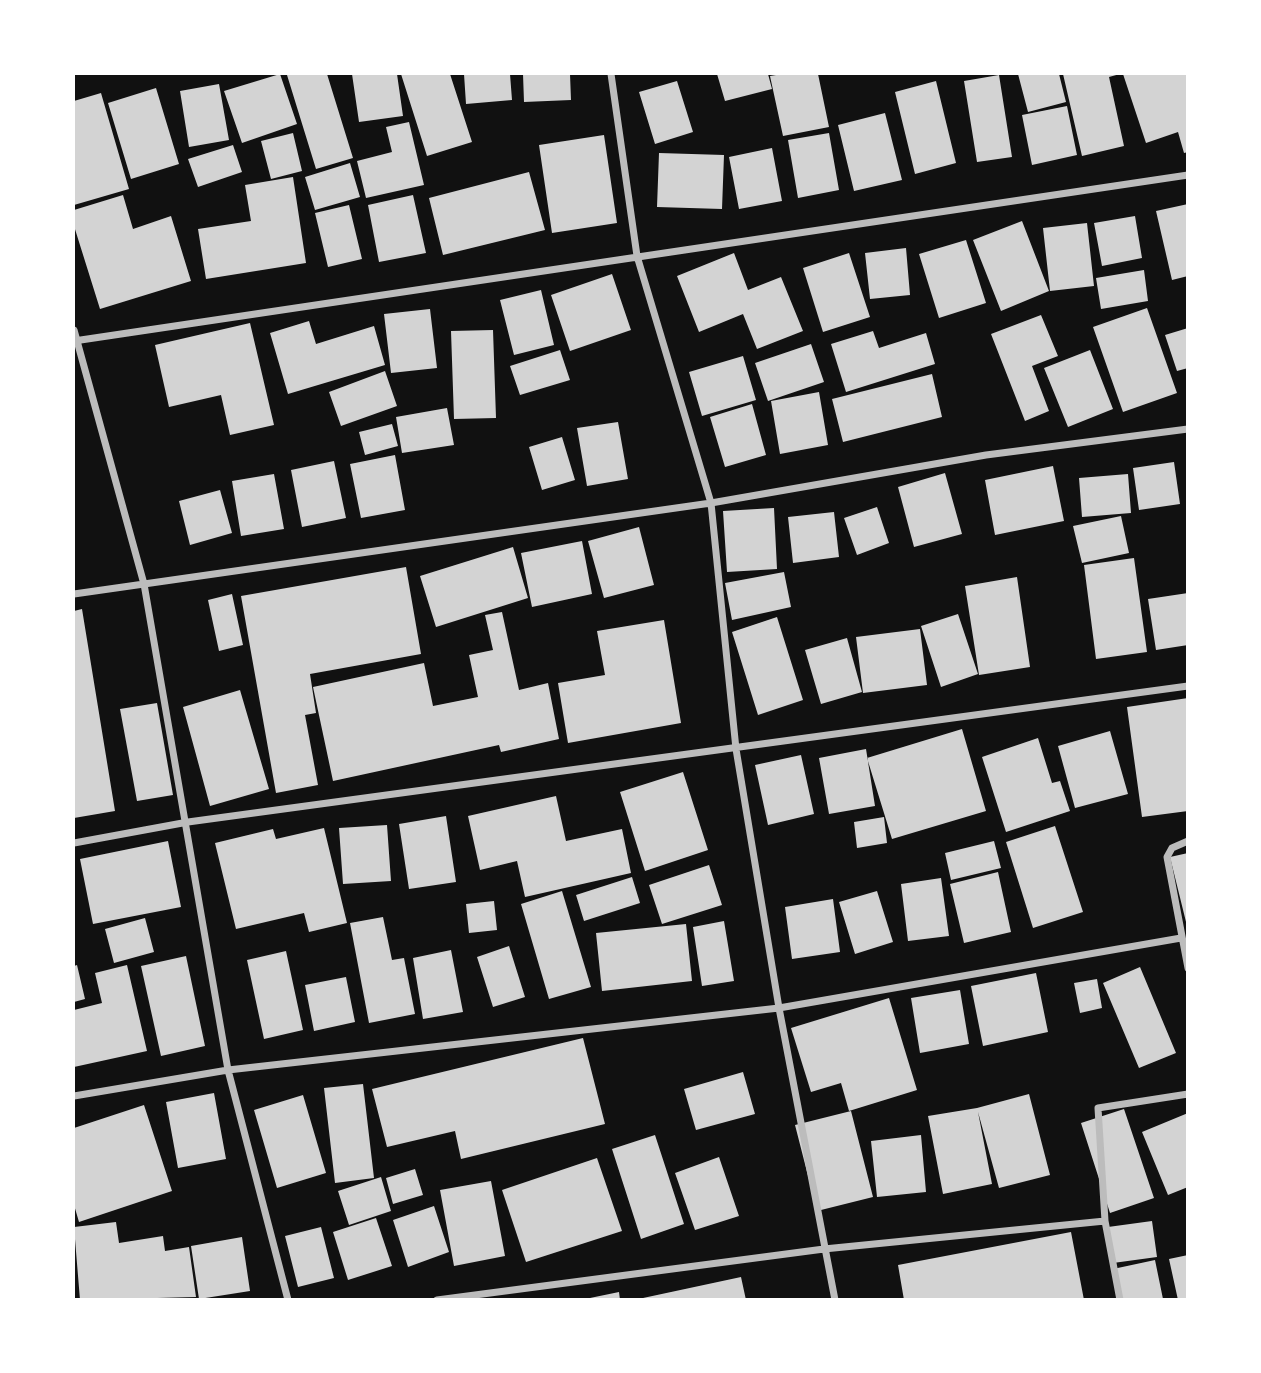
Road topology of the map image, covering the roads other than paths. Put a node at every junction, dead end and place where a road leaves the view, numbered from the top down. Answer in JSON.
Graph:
{"nodes":[{"id":1,"x":611,"y":74,"type":"edge"},
{"id":2,"x":1188,"y":175,"type":"edge"},
{"id":3,"x":637,"y":256,"type":"junction"},
{"id":4,"x":74,"y":330,"type":"edge"},
{"id":5,"x":75,"y":340,"type":"edge"},
{"id":6,"x":1188,"y":429,"type":"edge"},
{"id":7,"x":711,"y":503,"type":"junction"},
{"id":8,"x":144,"y":584,"type":"junction"},
{"id":9,"x":74,"y":594,"type":"edge"},
{"id":10,"x":1188,"y":686,"type":"edge"},
{"id":11,"x":737,"y":749,"type":"junction"},
{"id":12,"x":188,"y":822,"type":"junction"},
{"id":13,"x":1188,"y":841,"type":"edge"},
{"id":14,"x":74,"y":843,"type":"edge"},
{"id":15,"x":1181,"y":938,"type":"junction"},
{"id":16,"x":1188,"y":968,"type":"edge"},
{"id":17,"x":779,"y":1008,"type":"junction"},
{"id":18,"x":228,"y":1070,"type":"junction"},
{"id":19,"x":1188,"y":1094,"type":"edge"},
{"id":20,"x":74,"y":1096,"type":"edge"},
{"id":21,"x":1105,"y":1221,"type":"junction"},
{"id":22,"x":824,"y":1249,"type":"junction"},
{"id":23,"x":288,"y":1300,"type":"edge"},
{"id":24,"x":437,"y":1300,"type":"edge"},
{"id":25,"x":835,"y":1300,"type":"edge"},
{"id":26,"x":1120,"y":1300,"type":"edge"}],
"edges":[{"from":1,"to":3,"type":"street"},
{"from":2,"to":3,"type":"street"},
{"from":3,"to":5,"type":"street"},
{"from":3,"to":7,"type":"street"},
{"from":4,"to":5,"type":"street"},
{"from":5,"to":8,"type":"street"},
{"from":6,"to":7,"type":"street"},
{"from":7,"to":8,"type":"street"},
{"from":7,"to":11,"type":"street"},
{"from":8,"to":9,"type":"street"},
{"from":8,"to":12,"type":"street"},
{"from":10,"to":11,"type":"street"},
{"from":11,"to":12,"type":"street"},
{"from":11,"to":17,"type":"street"},
{"from":12,"to":14,"type":"street"},
{"from":12,"to":18,"type":"street"},
{"from":13,"to":15,"type":"street"},
{"from":15,"to":16,"type":"street"},
{"from":15,"to":17,"type":"street"},
{"from":17,"to":18,"type":"street"},
{"from":17,"to":22,"type":"street"},
{"from":18,"to":20,"type":"street"},
{"from":18,"to":23,"type":"street"},
{"from":19,"to":21,"type":"street"},
{"from":21,"to":22,"type":"street"},
{"from":21,"to":26,"type":"street"},
{"from":22,"to":24,"type":"street"},
{"from":22,"to":25,"type":"street"}]}
